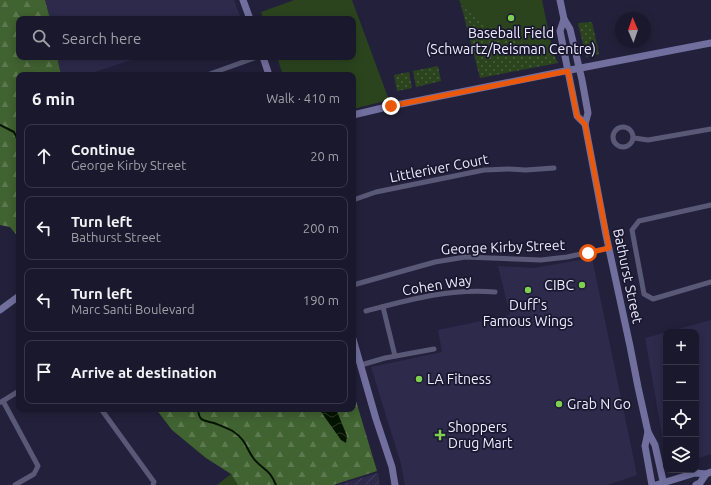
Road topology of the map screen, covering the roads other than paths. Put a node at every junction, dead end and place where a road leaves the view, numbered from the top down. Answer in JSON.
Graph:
{"nodes":[{"id":1,"x":560,"y":0,"type":"edge"},
{"id":2,"x":245,"y":1,"type":"edge"},
{"id":3,"x":249,"y":16,"type":"edge"},
{"id":4,"x":564,"y":19,"type":"junction"},
{"id":5,"x":711,"y":43,"type":"edge"},
{"id":6,"x":249,"y":60,"type":"edge"},
{"id":7,"x":264,"y":60,"type":"edge"},
{"id":8,"x":579,"y":69,"type":"junction"},
{"id":9,"x":568,"y":71,"type":"junction"},
{"id":10,"x":215,"y":72,"type":"edge"},
{"id":11,"x":268,"y":72,"type":"edge"},
{"id":12,"x":356,"y":114,"type":"edge"},
{"id":13,"x":585,"y":124,"type":"junction"},
{"id":14,"x":711,"y":128,"type":"edge"},
{"id":15,"x":634,"y":138,"type":"junction"},
{"id":16,"x":554,"y":168,"type":"dead end"},
{"id":17,"x":356,"y":199,"type":"edge"},
{"id":18,"x":711,"y":205,"type":"edge"},
{"id":19,"x":609,"y":248,"type":"junction"},
{"id":20,"x":711,"y":282,"type":"edge"},
{"id":21,"x":356,"y":284,"type":"edge"},
{"id":22,"x":495,"y":292,"type":"dead end"},
{"id":23,"x":16,"y":298,"type":"edge"},
{"id":24,"x":383,"y":307,"type":"junction"},
{"id":25,"x":0,"y":310,"type":"edge"},
{"id":26,"x":366,"y":311,"type":"dead end"},
{"id":27,"x":356,"y":349,"type":"edge"},
{"id":28,"x":434,"y":349,"type":"dead end"},
{"id":29,"x":395,"y":356,"type":"junction"},
{"id":30,"x":361,"y":365,"type":"junction"},
{"id":31,"x":16,"y":393,"type":"edge"},
{"id":32,"x":1,"y":402,"type":"edge"},
{"id":33,"x":103,"y":412,"type":"edge"},
{"id":34,"x":648,"y":432,"type":"junction"},
{"id":35,"x":709,"y":473,"type":"edge"},
{"id":36,"x":661,"y":484,"type":"edge"},
{"id":37,"x":15,"y":485,"type":"edge"},
{"id":38,"x":152,"y":485,"type":"edge"},
{"id":39,"x":395,"y":485,"type":"edge"},
{"id":40,"x":652,"y":485,"type":"edge"},
{"id":41,"x":696,"y":485,"type":"edge"}],
"edges":[{"from":1,"to":4,"type":"main road","name":"Bathurst Street"},
{"from":2,"to":3,"type":"main road"},
{"from":4,"to":8,"type":"main road","name":"Bathurst Street"},
{"from":4,"to":9,"type":"main road","name":"Bathurst Street"},
{"from":5,"to":8,"type":"main road"},
{"from":6,"to":10,"type":"street"},
{"from":7,"to":11,"type":"main road"},
{"from":8,"to":9,"type":"main road"},
{"from":8,"to":13,"type":"main road","name":"Bathurst Street"},
{"from":9,"to":12,"type":"main road"},
{"from":9,"to":13,"type":"main road","name":"Bathurst Street"},
{"from":13,"to":19,"type":"main road","name":"Bathurst Street"},
{"from":14,"to":15,"type":"street"},
{"from":15,"to":15,"type":"street"},
{"from":16,"to":17,"type":"street","name":"Littleriver Court"},
{"from":18,"to":20,"type":"street"},
{"from":19,"to":21,"type":"street","name":"George Kirby Street"},
{"from":19,"to":34,"type":"main road","name":"Bathurst Street"},
{"from":22,"to":24,"type":"street","name":"Cohen Way"},
{"from":23,"to":25,"type":"main road"},
{"from":24,"to":26,"type":"street","name":"Cohen Way"},
{"from":24,"to":29,"type":"street"},
{"from":27,"to":30,"type":"main road"},
{"from":28,"to":29,"type":"street"},
{"from":29,"to":30,"type":"street"},
{"from":30,"to":39,"type":"main road"},
{"from":31,"to":32,"type":"street"},
{"from":32,"to":37,"type":"street"},
{"from":33,"to":38,"type":"street"},
{"from":34,"to":36,"type":"main road","name":"Bathurst Street"},
{"from":34,"to":40,"type":"main road","name":"Bathurst Street"},
{"from":35,"to":36,"type":"main road"},
{"from":35,"to":41,"type":"main road"}]}
